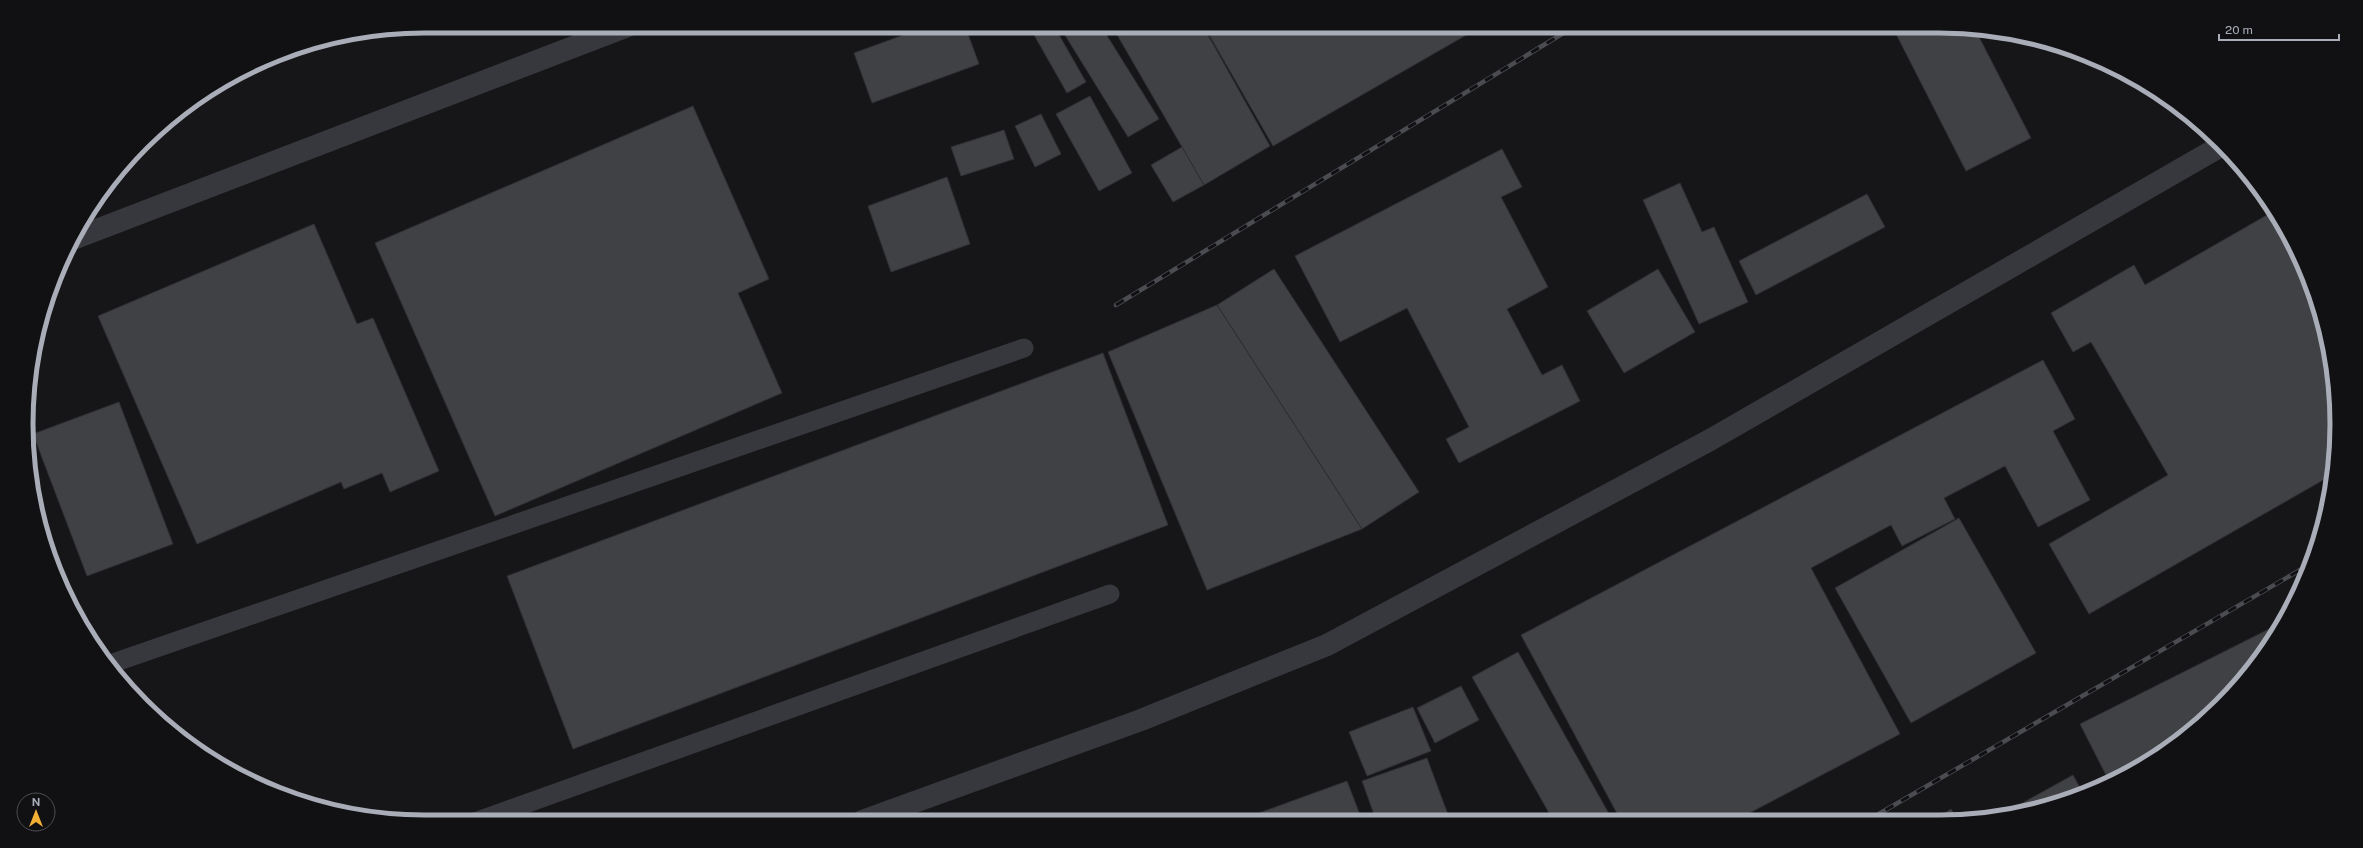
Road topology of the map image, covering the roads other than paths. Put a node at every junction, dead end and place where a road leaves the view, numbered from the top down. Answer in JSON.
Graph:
{"nodes":[{"id":1,"x":610,"y":33,"type":"edge"},
{"id":2,"x":2216,"y":149,"type":"edge"},
{"id":3,"x":81,"y":236,"type":"edge"},
{"id":4,"x":1024,"y":348,"type":"dead end"},
{"id":5,"x":1110,"y":594,"type":"dead end"},
{"id":6,"x":114,"y":663,"type":"edge"},
{"id":7,"x":494,"y":815,"type":"edge"},
{"id":8,"x":879,"y":815,"type":"edge"}],
"edges":[{"from":1,"to":3,"type":"street"},
{"from":2,"to":8,"type":"street"},
{"from":4,"to":6,"type":"lane"},
{"from":5,"to":7,"type":"lane"}]}
